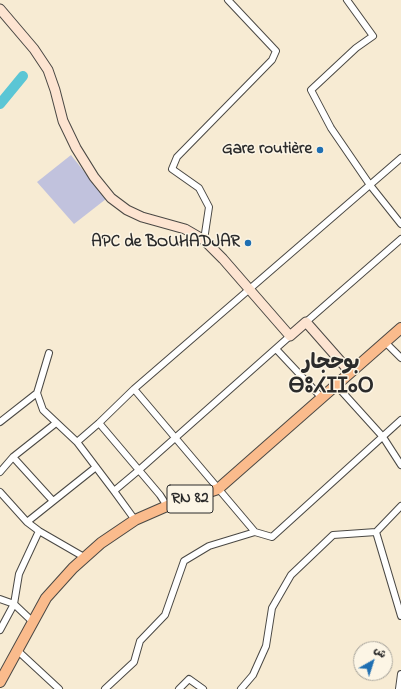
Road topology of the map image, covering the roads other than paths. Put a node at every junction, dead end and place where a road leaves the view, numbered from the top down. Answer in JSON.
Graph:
{"nodes":[{"id":1,"x":228,"y":0,"type":"edge"},
{"id":2,"x":347,"y":0,"type":"edge"},
{"id":3,"x":0,"y":9,"type":"edge"},
{"id":4,"x":401,"y":158,"type":"edge"},
{"id":5,"x":370,"y":184,"type":"junction"},
{"id":6,"x":401,"y":224,"type":"edge"},
{"id":7,"x":401,"y":238,"type":"edge"},
{"id":8,"x":204,"y":240,"type":"junction"},
{"id":9,"x":249,"y":289,"type":"junction"},
{"id":10,"x":306,"y":322,"type":"junction"},
{"id":11,"x":401,"y":328,"type":"edge"},
{"id":12,"x":290,"y":336,"type":"junction"},
{"id":13,"x":385,"y":342,"type":"junction"},
{"id":14,"x":276,"y":349,"type":"junction"},
{"id":15,"x":49,"y":354,"type":"dead end"},
{"id":16,"x":401,"y":358,"type":"edge"},
{"id":17,"x":350,"y":372,"type":"junction"},
{"id":18,"x":336,"y":385,"type":"junction"},
{"id":19,"x":134,"y":389,"type":"junction"},
{"id":20,"x":37,"y":393,"type":"junction"},
{"id":21,"x":321,"y":397,"type":"junction"},
{"id":22,"x":401,"y":420,"type":"edge"},
{"id":23,"x":0,"y":422,"type":"edge"},
{"id":24,"x":56,"y":423,"type":"junction"},
{"id":25,"x":99,"y":423,"type":"junction"},
{"id":26,"x":383,"y":437,"type":"junction"},
{"id":27,"x":174,"y":438,"type":"junction"},
{"id":28,"x":77,"y":442,"type":"junction"},
{"id":29,"x":13,"y":457,"type":"junction"},
{"id":30,"x":401,"y":465,"type":"edge"},
{"id":31,"x":96,"y":467,"type":"junction"},
{"id":32,"x":139,"y":470,"type":"junction"},
{"id":33,"x":0,"y":472,"type":"edge"},
{"id":34,"x":218,"y":489,"type":"junction"},
{"id":35,"x":114,"y":491,"type":"junction"},
{"id":36,"x":0,"y":492,"type":"edge"},
{"id":37,"x":53,"y":501,"type":"junction"},
{"id":38,"x":167,"y":506,"type":"junction"},
{"id":39,"x":401,"y":506,"type":"edge"},
{"id":40,"x":135,"y":520,"type":"junction"},
{"id":41,"x":27,"y":522,"type":"junction"},
{"id":42,"x":39,"y":531,"type":"junction"},
{"id":43,"x":255,"y":532,"type":"junction"},
{"id":44,"x":376,"y":532,"type":"junction"},
{"id":45,"x":84,"y":558,"type":"junction"},
{"id":46,"x":0,"y":599,"type":"edge"},
{"id":47,"x":14,"y":604,"type":"junction"},
{"id":48,"x":401,"y":616,"type":"edge"},
{"id":49,"x":33,"y":622,"type":"junction"},
{"id":50,"x":0,"y":630,"type":"edge"},
{"id":51,"x":18,"y":651,"type":"junction"},
{"id":52,"x":401,"y":674,"type":"edge"},
{"id":53,"x":0,"y":682,"type":"edge"},
{"id":54,"x":60,"y":689,"type":"edge"},
{"id":55,"x":106,"y":689,"type":"edge"},
{"id":56,"x":178,"y":689,"type":"edge"},
{"id":57,"x":203,"y":689,"type":"edge"},
{"id":58,"x":241,"y":689,"type":"edge"},
{"id":59,"x":399,"y":689,"type":"edge"}],
"edges":[{"from":1,"to":8,"type":"street"},
{"from":2,"to":5,"type":"street"},
{"from":3,"to":8,"type":"main road"},
{"from":4,"to":5,"type":"street"},
{"from":5,"to":6,"type":"street"},
{"from":5,"to":9,"type":"street"},
{"from":7,"to":10,"type":"street"},
{"from":8,"to":9,"type":"main road"},
{"from":9,"to":12,"type":"main road"},
{"from":9,"to":19,"type":"street"},
{"from":10,"to":12,"type":"main road"},
{"from":10,"to":17,"type":"main road"},
{"from":11,"to":13,"type":"main road","number":"RN 82"},
{"from":12,"to":14,"type":"street"},
{"from":13,"to":16,"type":"street"},
{"from":13,"to":17,"type":"main road","number":"RN 82"},
{"from":14,"to":21,"type":"street"},
{"from":14,"to":27,"type":"street"},
{"from":15,"to":20,"type":"street"},
{"from":17,"to":18,"type":"main road","number":"RN 82"},
{"from":18,"to":21,"type":"main road","number":"RN 82"},
{"from":18,"to":26,"type":"street"},
{"from":19,"to":25,"type":"street"},
{"from":19,"to":27,"type":"street"},
{"from":20,"to":23,"type":"street"},
{"from":20,"to":24,"type":"street"},
{"from":21,"to":34,"type":"main road","number":"RN 82"},
{"from":22,"to":26,"type":"street"},
{"from":24,"to":28,"type":"street"},
{"from":24,"to":29,"type":"street"},
{"from":25,"to":28,"type":"street"},
{"from":25,"to":32,"type":"street"},
{"from":26,"to":30,"type":"street"},
{"from":26,"to":43,"type":"street"},
{"from":27,"to":32,"type":"street"},
{"from":27,"to":34,"type":"street"},
{"from":28,"to":31,"type":"street"},
{"from":29,"to":33,"type":"street"},
{"from":29,"to":37,"type":"street"},
{"from":31,"to":35,"type":"street"},
{"from":31,"to":37,"type":"street"},
{"from":32,"to":35,"type":"street"},
{"from":32,"to":38,"type":"street"},
{"from":34,"to":38,"type":"main road","number":"RN 82"},
{"from":34,"to":43,"type":"street"},
{"from":35,"to":40,"type":"street"},
{"from":36,"to":41,"type":"street"},
{"from":37,"to":41,"type":"street"},
{"from":38,"to":40,"type":"main road","number":"RN 82"},
{"from":39,"to":44,"type":"street"},
{"from":40,"to":45,"type":"main road","number":"RN 82"},
{"from":41,"to":42,"type":"street"},
{"from":42,"to":45,"type":"street"},
{"from":42,"to":47,"type":"street"},
{"from":43,"to":55,"type":"street"},
{"from":44,"to":48,"type":"street"},
{"from":44,"to":58,"type":"street"},
{"from":45,"to":49,"type":"main road","number":"RN 82"},
{"from":46,"to":47,"type":"street"},
{"from":47,"to":49,"type":"street"},
{"from":47,"to":50,"type":"street"},
{"from":49,"to":51,"type":"main road","number":"RN 82"},
{"from":51,"to":53,"type":"main road","number":"RN 82"},
{"from":51,"to":54,"type":"street"},
{"from":52,"to":59,"type":"street"},
{"from":56,"to":57,"type":"street"}]}
